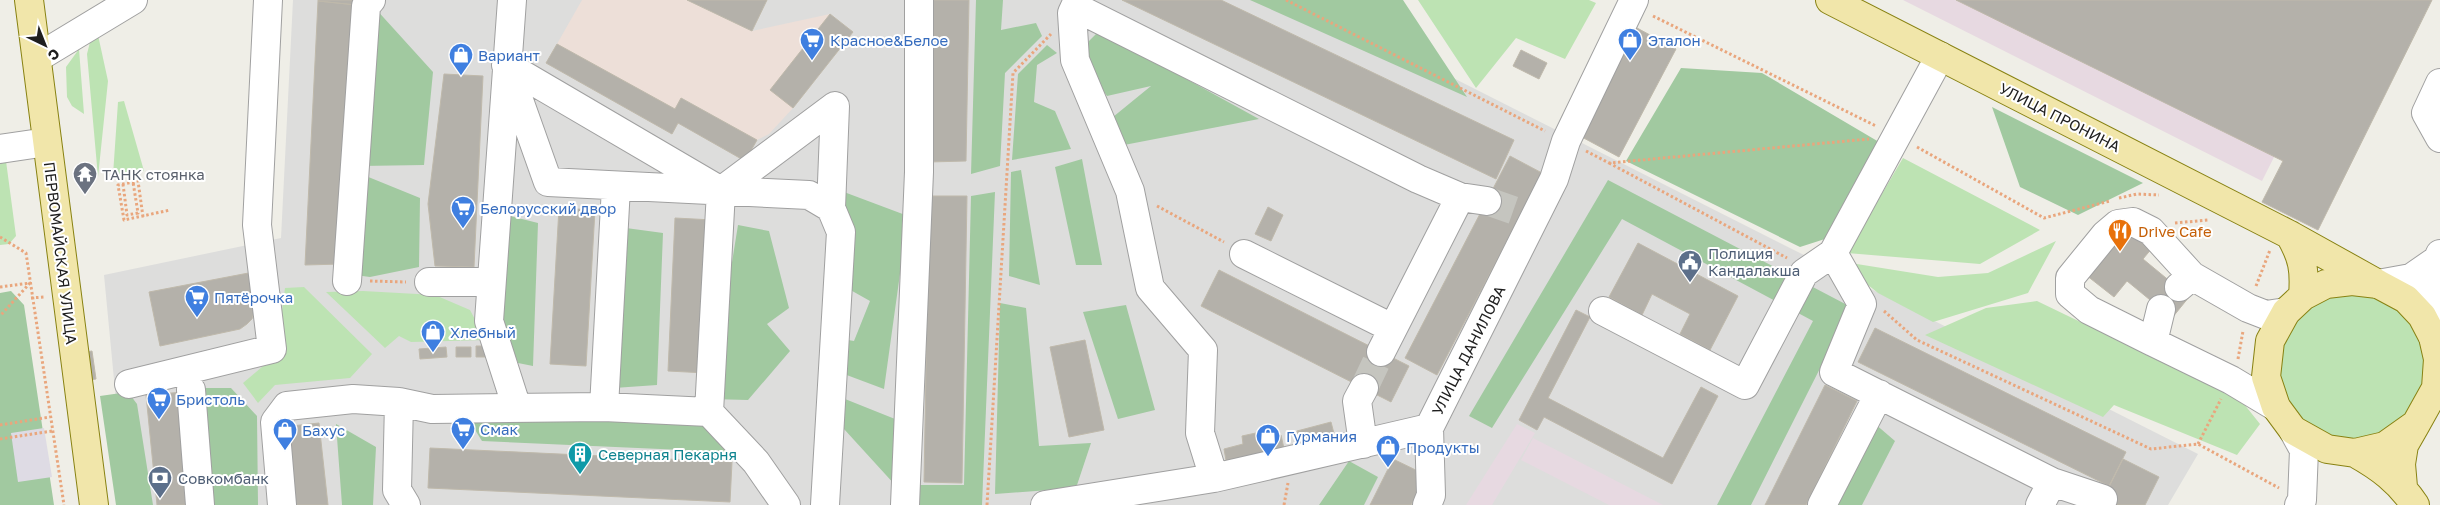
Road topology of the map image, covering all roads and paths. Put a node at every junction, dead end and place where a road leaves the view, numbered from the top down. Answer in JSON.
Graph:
{"nodes":[{"id":1,"x":29,"y":0,"type":"edge"},
{"id":2,"x":132,"y":0,"type":"edge"},
{"id":3,"x":268,"y":0,"type":"edge"},
{"id":4,"x":371,"y":0,"type":"edge"},
{"id":5,"x":512,"y":0,"type":"edge"},
{"id":6,"x":919,"y":0,"type":"edge"},
{"id":7,"x":1830,"y":0,"type":"edge"},
{"id":8,"x":1632,"y":3,"type":"edge"},
{"id":9,"x":1075,"y":6,"type":"edge"},
{"id":10,"x":1940,"y":56,"type":"junction"},
{"id":11,"x":36,"y":58,"type":"junction"},
{"id":12,"x":506,"y":65,"type":"junction"},
{"id":13,"x":2440,"y":83,"type":"edge"},
{"id":14,"x":1897,"y":136,"type":"junction"},
{"id":15,"x":2440,"y":138,"type":"edge"},
{"id":16,"x":47,"y":142,"type":"junction"},
{"id":17,"x":0,"y":149,"type":"edge"},
{"id":18,"x":1609,"y":163,"type":"dead end"},
{"id":19,"x":134,"y":182,"type":"junction"},
{"id":20,"x":123,"y":184,"type":"junction"},
{"id":21,"x":616,"y":187,"type":"junction"},
{"id":22,"x":721,"y":191,"type":"junction"},
{"id":23,"x":1130,"y":191,"type":"junction"},
{"id":24,"x":2162,"y":196,"type":"dead end"},
{"id":25,"x":1460,"y":197,"type":"junction"},
{"id":26,"x":1487,"y":201,"type":"tunnel mouth"},
{"id":27,"x":831,"y":208,"type":"junction"},
{"id":28,"x":170,"y":210,"type":"dead end"},
{"id":29,"x":143,"y":217,"type":"junction"},
{"id":30,"x":2209,"y":220,"type":"dead end"},
{"id":31,"x":2151,"y":231,"type":"junction"},
{"id":32,"x":2285,"y":232,"type":"junction"},
{"id":33,"x":0,"y":237,"type":"edge"},
{"id":34,"x":1833,"y":253,"type":"junction"},
{"id":35,"x":1244,"y":254,"type":"joint"},
{"id":36,"x":2439,"y":257,"type":"edge"},
{"id":37,"x":1809,"y":270,"type":"junction"},
{"id":38,"x":347,"y":281,"type":"joint"},
{"id":39,"x":429,"y":282,"type":"joint"},
{"id":40,"x":491,"y":282,"type":"junction"},
{"id":41,"x":30,"y":283,"type":"junction"},
{"id":42,"x":2378,"y":284,"type":"junction"},
{"id":43,"x":0,"y":287,"type":"edge"},
{"id":44,"x":1858,"y":296,"type":"junction"},
{"id":45,"x":2294,"y":304,"type":"junction"},
{"id":46,"x":2248,"y":308,"type":"junction"},
{"id":47,"x":2161,"y":309,"type":"dead end"},
{"id":48,"x":1603,"y":311,"type":"dead end"},
{"id":49,"x":2427,"y":314,"type":"edge"},
{"id":50,"x":0,"y":316,"type":"edge"},
{"id":51,"x":2153,"y":342,"type":"junction"},
{"id":52,"x":2231,"y":380,"type":"junction"},
{"id":53,"x":129,"y":384,"type":"dead end"},
{"id":54,"x":2438,"y":384,"type":"edge"},
{"id":55,"x":1364,"y":388,"type":"tunnel mouth"},
{"id":56,"x":191,"y":390,"type":"dead end"},
{"id":57,"x":1879,"y":394,"type":"junction"},
{"id":58,"x":399,"y":402,"type":"junction"},
{"id":59,"x":604,"y":407,"type":"junction"},
{"id":60,"x":2276,"y":407,"type":"junction"},
{"id":61,"x":517,"y":408,"type":"junction"},
{"id":62,"x":709,"y":412,"type":"junction"},
{"id":63,"x":50,"y":417,"type":"junction"},
{"id":64,"x":2416,"y":424,"type":"junction"},
{"id":65,"x":0,"y":425,"type":"edge"},
{"id":66,"x":1429,"y":428,"type":"junction"},
{"id":67,"x":2293,"y":430,"type":"junction"},
{"id":68,"x":52,"y":431,"type":"junction"},
{"id":69,"x":0,"y":439,"type":"edge"},
{"id":70,"x":1363,"y":444,"type":"junction"},
{"id":71,"x":2198,"y":444,"type":"junction"},
{"id":72,"x":2327,"y":449,"type":"junction"},
{"id":73,"x":2356,"y":453,"type":"junction"},
{"id":74,"x":2304,"y":468,"type":"junction"},
{"id":75,"x":1214,"y":478,"type":"junction"},
{"id":76,"x":2046,"y":493,"type":"edge"},
{"id":77,"x":2409,"y":496,"type":"edge"},
{"id":78,"x":2103,"y":499,"type":"dead end"},
{"id":79,"x":2301,"y":503,"type":"edge"},
{"id":80,"x":64,"y":505,"type":"edge"},
{"id":81,"x":94,"y":505,"type":"edge"},
{"id":82,"x":200,"y":505,"type":"edge"},
{"id":83,"x":282,"y":505,"type":"edge"},
{"id":84,"x":406,"y":505,"type":"edge"},
{"id":85,"x":786,"y":505,"type":"edge"},
{"id":86,"x":825,"y":505,"type":"edge"},
{"id":87,"x":905,"y":505,"type":"edge"},
{"id":88,"x":987,"y":505,"type":"edge"},
{"id":89,"x":1045,"y":505,"type":"edge"},
{"id":90,"x":1427,"y":505,"type":"edge"},
{"id":91,"x":1822,"y":505,"type":"edge"}],
"edges":[{"from":1,"to":11,"type":"main road","name":"ПЕРВОМАЙСКАЯ УЛИЦА"},
{"from":2,"to":11,"type":"street"},
{"from":3,"to":53,"type":"street"},
{"from":4,"to":38,"type":"street"},
{"from":5,"to":12,"type":"street"},
{"from":6,"to":87,"type":"street"},
{"from":7,"to":10,"type":"main road","name":"УЛИЦА ПРОНИНА"},
{"from":8,"to":14,"type":"path"},
{"from":8,"to":66,"type":"street","name":"УЛИЦА ДАНИЛОВА"},
{"from":9,"to":23,"type":"street"},
{"from":9,"to":25,"type":"street"},
{"from":9,"to":88,"type":"path"},
{"from":10,"to":14,"type":"street"},
{"from":10,"to":32,"type":"main road","name":"УЛИЦА ПРОНИНА"},
{"from":11,"to":16,"type":"main road","name":"ПЕРВОМАЙСКАЯ УЛИЦА"},
{"from":12,"to":21,"type":"street"},
{"from":12,"to":22,"type":"street"},
{"from":12,"to":40,"type":"street"},
{"from":13,"to":15,"type":"street"},
{"from":14,"to":24,"type":"path"},
{"from":14,"to":34,"type":"street"},
{"from":16,"to":17,"type":"street"},
{"from":16,"to":81,"type":"main road","name":"ПЕРВОМАЙСКАЯ УЛИЦА"},
{"from":18,"to":37,"type":"path"},
{"from":19,"to":20,"type":"path"},
{"from":19,"to":20,"type":"path"},
{"from":19,"to":29,"type":"path"},
{"from":20,"to":29,"type":"path"},
{"from":21,"to":22,"type":"street"},
{"from":21,"to":59,"type":"street"},
{"from":22,"to":27,"type":"street"},
{"from":22,"to":27,"type":"street"},
{"from":22,"to":62,"type":"street"},
{"from":23,"to":35,"type":"path"},
{"from":23,"to":75,"type":"street"},
{"from":25,"to":26,"type":"street"},
{"from":25,"to":35,"type":"street"},
{"from":27,"to":86,"type":"street"},
{"from":28,"to":29,"type":"path"},
{"from":30,"to":31,"type":"path"},
{"from":31,"to":46,"type":"street"},
{"from":31,"to":51,"type":"street"},
{"from":32,"to":42,"type":"main road","name":"УЛИЦА ПРОНИНА"},
{"from":32,"to":45,"type":"main road"},
{"from":32,"to":46,"type":"path"},
{"from":33,"to":41,"type":"path"},
{"from":34,"to":37,"type":"street"},
{"from":34,"to":44,"type":"street"},
{"from":36,"to":42,"type":"street"},
{"from":36,"to":49,"type":"street"},
{"from":37,"to":48,"type":"street"},
{"from":38,"to":39,"type":"path"},
{"from":39,"to":40,"type":"street"},
{"from":40,"to":61,"type":"street"},
{"from":41,"to":43,"type":"path"},
{"from":41,"to":50,"type":"path"},
{"from":41,"to":63,"type":"path"},
{"from":42,"to":45,"type":"main road"},
{"from":42,"to":49,"type":"main road"},
{"from":44,"to":57,"type":"street"},
{"from":44,"to":71,"type":"path"},
{"from":45,"to":46,"type":"street"},
{"from":45,"to":60,"type":"main road"},
{"from":46,"to":52,"type":"path"},
{"from":47,"to":51,"type":"street"},
{"from":49,"to":54,"type":"main road"},
{"from":51,"to":52,"type":"street"},
{"from":52,"to":60,"type":"street"},
{"from":52,"to":71,"type":"path"},
{"from":54,"to":64,"type":"main road"},
{"from":55,"to":70,"type":"street"},
{"from":56,"to":82,"type":"street"},
{"from":57,"to":76,"type":"street"},
{"from":57,"to":91,"type":"street"},
{"from":58,"to":61,"type":"street"},
{"from":58,"to":83,"type":"street"},
{"from":58,"to":84,"type":"street"},
{"from":59,"to":61,"type":"street"},
{"from":59,"to":62,"type":"street"},
{"from":60,"to":67,"type":"main road"},
{"from":62,"to":85,"type":"street"},
{"from":63,"to":65,"type":"path"},
{"from":63,"to":68,"type":"path"},
{"from":64,"to":73,"type":"main road"},
{"from":64,"to":77,"type":"main road"},
{"from":66,"to":70,"type":"street","name":"УЛИЦА ДАНИЛОВА"},
{"from":66,"to":90,"type":"street"},
{"from":67,"to":72,"type":"main road"},
{"from":67,"to":74,"type":"street"},
{"from":68,"to":69,"type":"path"},
{"from":68,"to":80,"type":"path"},
{"from":70,"to":75,"type":"street","name":"УЛИЦА ДАНИЛОВА"},
{"from":71,"to":79,"type":"path"},
{"from":72,"to":73,"type":"main road"},
{"from":72,"to":74,"type":"street"},
{"from":73,"to":77,"type":"main road"},
{"from":74,"to":79,"type":"street"},
{"from":75,"to":89,"type":"street","name":"УЛИЦА ДАНИЛОВА"},
{"from":76,"to":78,"type":"street"}]}
